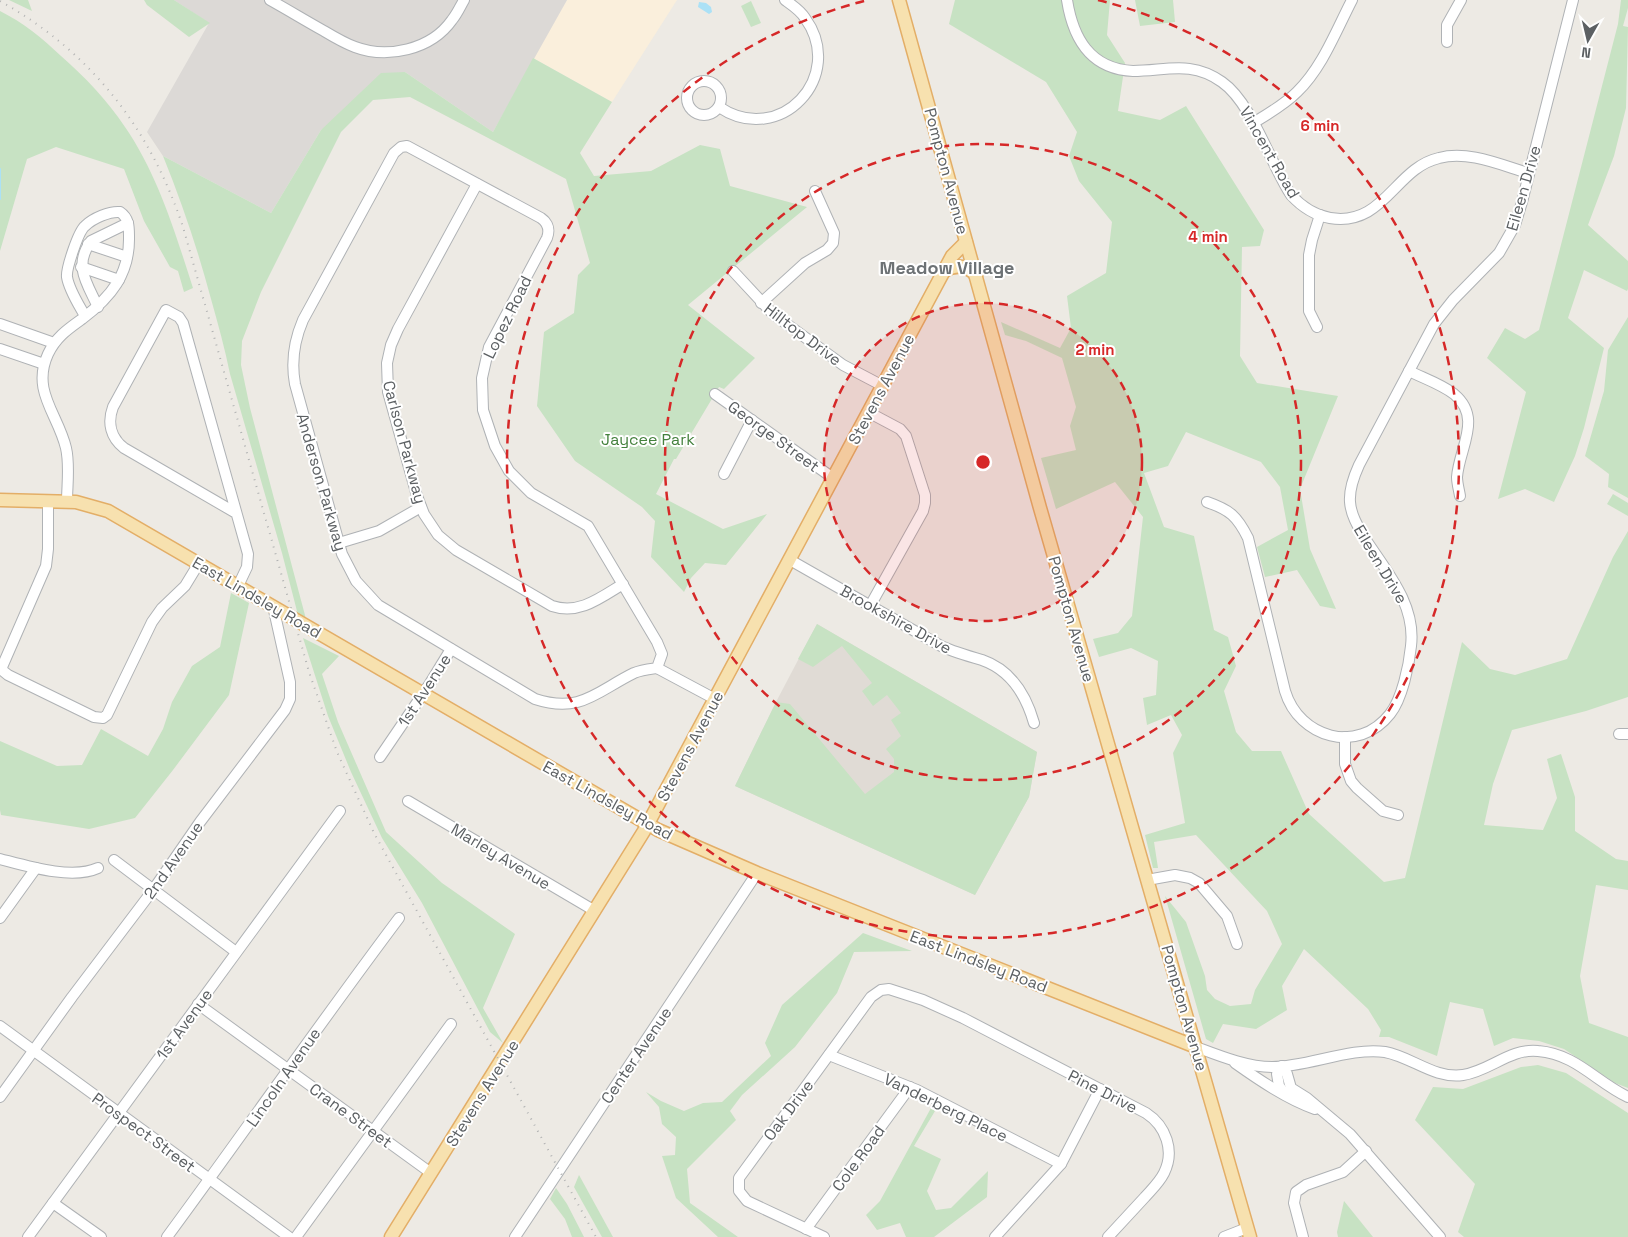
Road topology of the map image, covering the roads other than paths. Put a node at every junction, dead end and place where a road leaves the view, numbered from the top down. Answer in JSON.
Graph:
{"nodes":[{"id":1,"x":270,"y":0,"type":"edge"},
{"id":2,"x":464,"y":0,"type":"edge"},
{"id":3,"x":785,"y":0,"type":"edge"},
{"id":4,"x":900,"y":0,"type":"edge"},
{"id":5,"x":1067,"y":0,"type":"edge"},
{"id":6,"x":1352,"y":0,"type":"edge"},
{"id":7,"x":1461,"y":0,"type":"edge"},
{"id":8,"x":1573,"y":0,"type":"edge"},
{"id":9,"x":1447,"y":42,"type":"dead end"},
{"id":10,"x":719,"y":106,"type":"dead end"},
{"id":11,"x":1253,"y":123,"type":"junction"},
{"id":12,"x":1528,"y":173,"type":"junction"},
{"id":13,"x":477,"y":184,"type":"junction"},
{"id":14,"x":815,"y":191,"type":"dead end"},
{"id":15,"x":1320,"y":215,"type":"junction"},
{"id":16,"x":128,"y":223,"type":"junction"},
{"id":17,"x":966,"y":242,"type":"junction"},
{"id":18,"x":88,"y":244,"type":"junction"},
{"id":19,"x":127,"y":257,"type":"junction"},
{"id":20,"x":81,"y":267,"type":"junction"},
{"id":21,"x":733,"y":271,"type":"dead end"},
{"id":22,"x":944,"y":271,"type":"junction"},
{"id":23,"x":976,"y":275,"type":"junction"},
{"id":24,"x":119,"y":280,"type":"junction"},
{"id":25,"x":761,"y":303,"type":"junction"},
{"id":26,"x":98,"y":307,"type":"junction"},
{"id":27,"x":85,"y":316,"type":"junction"},
{"id":28,"x":0,"y":324,"type":"edge"},
{"id":29,"x":1317,"y":327,"type":"dead end"},
{"id":30,"x":54,"y":343,"type":"junction"},
{"id":31,"x":0,"y":349,"type":"edge"},
{"id":32,"x":44,"y":364,"type":"junction"},
{"id":33,"x":1409,"y":371,"type":"junction"},
{"id":34,"x":883,"y":386,"type":"junction"},
{"id":35,"x":715,"y":394,"type":"dead end"},
{"id":36,"x":868,"y":412,"type":"junction"},
{"id":37,"x":752,"y":420,"type":"junction"},
{"id":38,"x":724,"y":474,"type":"dead end"},
{"id":39,"x":833,"y":478,"type":"junction"},
{"id":40,"x":1460,"y":496,"type":"dead end"},
{"id":41,"x":0,"y":500,"type":"edge"},
{"id":42,"x":48,"y":501,"type":"junction"},
{"id":43,"x":67,"y":502,"type":"junction"},
{"id":44,"x":1208,"y":502,"type":"dead end"},
{"id":45,"x":421,"y":507,"type":"junction"},
{"id":46,"x":236,"y":513,"type":"junction"},
{"id":47,"x":338,"y":543,"type":"junction"},
{"id":48,"x":790,"y":560,"type":"junction"},
{"id":49,"x":199,"y":563,"type":"junction"},
{"id":50,"x":623,"y":584,"type":"junction"},
{"id":51,"x":238,"y":586,"type":"junction"},
{"id":52,"x":273,"y":606,"type":"junction"},
{"id":53,"x":870,"y":606,"type":"junction"},
{"id":54,"x":451,"y":649,"type":"junction"},
{"id":55,"x":657,"y":668,"type":"junction"},
{"id":56,"x":423,"y":693,"type":"junction"},
{"id":57,"x":715,"y":700,"type":"junction"},
{"id":58,"x":1034,"y":724,"type":"dead end"},
{"id":59,"x":1344,"y":737,"type":"junction"},
{"id":60,"x":380,"y":757,"type":"dead end"},
{"id":61,"x":408,"y":801,"type":"dead end"},
{"id":62,"x":340,"y":811,"type":"dead end"},
{"id":63,"x":1398,"y":815,"type":"dead end"},
{"id":64,"x":648,"y":824,"type":"junction"},
{"id":65,"x":0,"y":859,"type":"edge"},
{"id":66,"x":114,"y":860,"type":"dead end"},
{"id":67,"x":36,"y":868,"type":"junction"},
{"id":68,"x":98,"y":868,"type":"dead end"},
{"id":69,"x":757,"y":873,"type":"junction"},
{"id":70,"x":1147,"y":880,"type":"junction"},
{"id":71,"x":153,"y":890,"type":"junction"},
{"id":72,"x":595,"y":911,"type":"junction"},
{"id":73,"x":0,"y":918,"type":"edge"},
{"id":74,"x":399,"y":918,"type":"dead end"},
{"id":75,"x":1236,"y":944,"type":"dead end"},
{"id":76,"x":236,"y":952,"type":"junction"},
{"id":77,"x":923,"y":1000,"type":"joint"},
{"id":78,"x":198,"y":1004,"type":"junction"},
{"id":79,"x":451,"y":1024,"type":"dead end"},
{"id":80,"x":0,"y":1026,"type":"edge"},
{"id":81,"x":1196,"y":1047,"type":"junction"},
{"id":82,"x":34,"y":1052,"type":"junction"},
{"id":83,"x":829,"y":1055,"type":"junction"},
{"id":84,"x":1229,"y":1059,"type":"junction"},
{"id":85,"x":1282,"y":1066,"type":"junction"},
{"id":86,"x":288,"y":1070,"type":"junction"},
{"id":87,"x":910,"y":1087,"type":"junction"},
{"id":88,"x":1100,"y":1089,"type":"junction"},
{"id":89,"x":1285,"y":1094,"type":"junction"},
{"id":90,"x":0,"y":1097,"type":"edge"},
{"id":91,"x":1628,"y":1097,"type":"edge"},
{"id":92,"x":1321,"y":1111,"type":"junction"},
{"id":93,"x":119,"y":1114,"type":"junction"},
{"id":94,"x":374,"y":1132,"type":"junction"},
{"id":95,"x":1366,"y":1152,"type":"junction"},
{"id":96,"x":1061,"y":1164,"type":"junction"},
{"id":97,"x":431,"y":1173,"type":"junction"},
{"id":98,"x":209,"y":1180,"type":"junction"},
{"id":99,"x":53,"y":1203,"type":"junction"},
{"id":100,"x":806,"y":1229,"type":"junction"},
{"id":101,"x":1248,"y":1232,"type":"edge"},
{"id":102,"x":28,"y":1237,"type":"edge"},
{"id":103,"x":101,"y":1237,"type":"edge"},
{"id":104,"x":167,"y":1237,"type":"edge"},
{"id":105,"x":289,"y":1237,"type":"edge"},
{"id":106,"x":296,"y":1237,"type":"edge"},
{"id":107,"x":391,"y":1237,"type":"edge"},
{"id":108,"x":514,"y":1237,"type":"edge"},
{"id":109,"x":824,"y":1237,"type":"edge"},
{"id":110,"x":995,"y":1237,"type":"edge"},
{"id":111,"x":1108,"y":1237,"type":"edge"},
{"id":112,"x":1224,"y":1237,"type":"edge"},
{"id":113,"x":1303,"y":1237,"type":"edge"},
{"id":114,"x":1440,"y":1237,"type":"edge"}],
"edges":[{"from":1,"to":2,"type":"street"},
{"from":3,"to":10,"type":"street"},
{"from":4,"to":17,"type":"main road","name":"Pompton Avenue"},
{"from":5,"to":11,"type":"street","name":"Vincent Road"},
{"from":6,"to":11,"type":"street"},
{"from":7,"to":9,"type":"street"},
{"from":8,"to":12,"type":"street","name":"Eileen Drive"},
{"from":11,"to":15,"type":"street","name":"Vincent Road"},
{"from":12,"to":15,"type":"street","name":"Vincent Road"},
{"from":12,"to":33,"type":"street","name":"Eileen Drive"},
{"from":13,"to":45,"type":"street","name":"Carlson Parkway"},
{"from":13,"to":47,"type":"street","name":"Anderson Parkway"},
{"from":13,"to":50,"type":"street","name":"Lopez Road"},
{"from":14,"to":25,"type":"street"},
{"from":15,"to":29,"type":"street"},
{"from":16,"to":18,"type":"street"},
{"from":16,"to":19,"type":"street"},
{"from":16,"to":27,"type":"street"},
{"from":17,"to":22,"type":"main road","name":"Stevens Avenue"},
{"from":17,"to":23,"type":"main road","name":"Pompton Avenue"},
{"from":18,"to":19,"type":"street"},
{"from":18,"to":20,"type":"street"},
{"from":19,"to":24,"type":"street"},
{"from":20,"to":24,"type":"street"},
{"from":20,"to":26,"type":"street"},
{"from":21,"to":25,"type":"street","name":"Hilltop Drive"},
{"from":22,"to":23,"type":"main road"},
{"from":22,"to":34,"type":"main road","name":"Stevens Avenue"},
{"from":23,"to":70,"type":"main road","name":"Pompton Avenue"},
{"from":24,"to":26,"type":"street"},
{"from":25,"to":34,"type":"street","name":"Hilltop Drive"},
{"from":26,"to":27,"type":"street"},
{"from":27,"to":30,"type":"street"},
{"from":28,"to":30,"type":"street"},
{"from":30,"to":32,"type":"street"},
{"from":31,"to":32,"type":"street"},
{"from":32,"to":43,"type":"street"},
{"from":33,"to":40,"type":"street"},
{"from":33,"to":59,"type":"street","name":"Eileen Drive"},
{"from":34,"to":36,"type":"main road","name":"Stevens Avenue"},
{"from":35,"to":37,"type":"street","name":"George Street"},
{"from":36,"to":39,"type":"main road","name":"Stevens Avenue"},
{"from":36,"to":53,"type":"street"},
{"from":37,"to":38,"type":"street"},
{"from":37,"to":39,"type":"street","name":"George Street"},
{"from":39,"to":48,"type":"main road","name":"Stevens Avenue"},
{"from":41,"to":42,"type":"main road","name":"East Lindsley Road"},
{"from":42,"to":43,"type":"main road","name":"East Lindsley Road"},
{"from":42,"to":49,"type":"street"},
{"from":43,"to":49,"type":"main road","name":"East Lindsley Road"},
{"from":44,"to":59,"type":"street","name":"Eileen Drive"},
{"from":45,"to":47,"type":"street"},
{"from":45,"to":50,"type":"street","name":"Carlson Parkway"},
{"from":46,"to":46,"type":"street"},
{"from":46,"to":51,"type":"street"},
{"from":47,"to":54,"type":"street","name":"Anderson Parkway"},
{"from":48,"to":53,"type":"street","name":"Brookshire Drive"},
{"from":48,"to":57,"type":"main road","name":"Stevens Avenue"},
{"from":49,"to":51,"type":"main road","name":"East Lindsley Road"},
{"from":50,"to":55,"type":"street","name":"Lopez Road"},
{"from":51,"to":52,"type":"main road","name":"East Lindsley Road"},
{"from":52,"to":56,"type":"main road","name":"East Lindsley Road"},
{"from":52,"to":71,"type":"street","name":"2nd Avenue"},
{"from":53,"to":58,"type":"street","name":"Brookshire Drive"},
{"from":54,"to":55,"type":"street","name":"Anderson Parkway"},
{"from":54,"to":56,"type":"street","name":"1st Avenue"},
{"from":55,"to":57,"type":"street"},
{"from":56,"to":60,"type":"street","name":"1st Avenue"},
{"from":56,"to":64,"type":"main road","name":"East Lindsley Road"},
{"from":57,"to":64,"type":"main road","name":"Stevens Avenue"},
{"from":59,"to":63,"type":"street"},
{"from":61,"to":72,"type":"street","name":"Marley Avenue"},
{"from":62,"to":76,"type":"street","name":"1st Avenue"},
{"from":64,"to":69,"type":"main road","name":"East Lindsley Road"},
{"from":64,"to":72,"type":"main road","name":"Stevens Avenue"},
{"from":65,"to":67,"type":"street"},
{"from":66,"to":71,"type":"street"},
{"from":67,"to":68,"type":"street"},
{"from":67,"to":73,"type":"street"},
{"from":69,"to":81,"type":"main road","name":"East Lindsley Road"},
{"from":69,"to":108,"type":"street","name":"Center Avenue"},
{"from":70,"to":75,"type":"street"},
{"from":70,"to":81,"type":"main road","name":"Pompton Avenue"},
{"from":71,"to":76,"type":"street"},
{"from":71,"to":82,"type":"street","name":"2nd Avenue"},
{"from":72,"to":97,"type":"main road","name":"Stevens Avenue"},
{"from":74,"to":86,"type":"street","name":"Lincoln Avenue"},
{"from":76,"to":78,"type":"street","name":"1st Avenue"},
{"from":77,"to":83,"type":"street","name":"Oak Drive"},
{"from":77,"to":88,"type":"street","name":"Pine Drive"},
{"from":78,"to":86,"type":"street","name":"Crane Street"},
{"from":78,"to":93,"type":"street","name":"1st Avenue"},
{"from":79,"to":94,"type":"street"},
{"from":80,"to":82,"type":"street","name":"Prospect Street"},
{"from":81,"to":84,"type":"street"},
{"from":81,"to":101,"type":"main road","name":"Pompton Avenue"},
{"from":82,"to":90,"type":"street","name":"2nd Avenue"},
{"from":82,"to":93,"type":"street","name":"Prospect Street"},
{"from":83,"to":87,"type":"street","name":"Vanderberg Place"},
{"from":83,"to":100,"type":"street","name":"Oak Drive"},
{"from":84,"to":85,"type":"street"},
{"from":84,"to":89,"type":"street"},
{"from":85,"to":89,"type":"street"},
{"from":85,"to":91,"type":"street"},
{"from":85,"to":92,"type":"street"},
{"from":86,"to":94,"type":"street","name":"Crane Street"},
{"from":86,"to":98,"type":"street","name":"Lincoln Avenue"},
{"from":87,"to":96,"type":"street","name":"Vanderberg Place"},
{"from":87,"to":100,"type":"street","name":"Cole Road"},
{"from":88,"to":96,"type":"street"},
{"from":88,"to":111,"type":"street","name":"Pine Drive"},
{"from":89,"to":92,"type":"street"},
{"from":92,"to":95,"type":"street"},
{"from":93,"to":98,"type":"street","name":"Prospect Street"},
{"from":93,"to":99,"type":"street","name":"1st Avenue"},
{"from":94,"to":97,"type":"street","name":"Crane Street"},
{"from":94,"to":106,"type":"street"},
{"from":95,"to":113,"type":"street"},
{"from":95,"to":114,"type":"street"},
{"from":96,"to":110,"type":"street"},
{"from":97,"to":107,"type":"main road","name":"Stevens Avenue"},
{"from":98,"to":104,"type":"street","name":"Lincoln Avenue"},
{"from":98,"to":105,"type":"street","name":"Prospect Street"},
{"from":99,"to":102,"type":"street","name":"1st Avenue"},
{"from":99,"to":103,"type":"street"},
{"from":100,"to":109,"type":"street","name":"Oak Drive"},
{"from":101,"to":112,"type":"street"}]}
